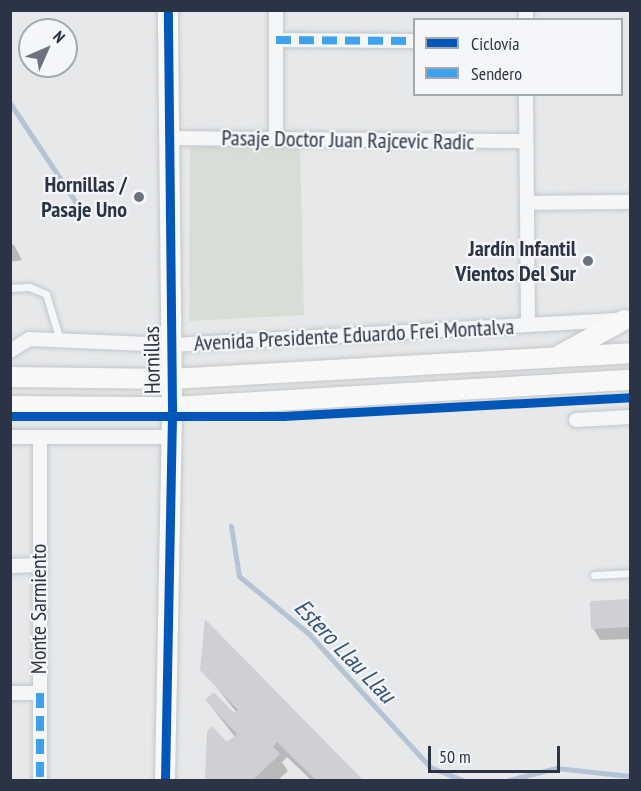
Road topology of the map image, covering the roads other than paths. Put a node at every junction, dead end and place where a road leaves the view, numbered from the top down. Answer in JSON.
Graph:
{"nodes":[{"id":1,"x":168,"y":10,"type":"edge"},
{"id":2,"x":276,"y":10,"type":"edge"},
{"id":3,"x":276,"y":40,"type":"junction"},
{"id":4,"x":413,"y":41,"type":"edge"},
{"id":5,"x":526,"y":96,"type":"edge"},
{"id":6,"x":170,"y":138,"type":"junction"},
{"id":7,"x":276,"y":138,"type":"junction"},
{"id":8,"x":526,"y":141,"type":"junction"},
{"id":9,"x":630,"y":202,"type":"edge"},
{"id":10,"x":527,"y":204,"type":"junction"},
{"id":11,"x":10,"y":288,"type":"edge"},
{"id":12,"x":627,"y":320,"type":"edge"},
{"id":13,"x":528,"y":326,"type":"junction"},
{"id":14,"x":60,"y":340,"type":"junction"},
{"id":15,"x":171,"y":345,"type":"junction"},
{"id":16,"x":10,"y":351,"type":"edge"},
{"id":17,"x":630,"y":353,"type":"edge"},
{"id":18,"x":554,"y":358,"type":"junction"},
{"id":19,"x":10,"y":377,"type":"edge"},
{"id":20,"x":171,"y":379,"type":"junction"},
{"id":21,"x":630,"y":380,"type":"edge"},
{"id":22,"x":10,"y":406,"type":"edge"},
{"id":23,"x":172,"y":407,"type":"junction"},
{"id":24,"x":630,"y":417,"type":"edge"},
{"id":25,"x":576,"y":420,"type":"dead end"},
{"id":26,"x":10,"y":437,"type":"edge"},
{"id":27,"x":40,"y":437,"type":"junction"},
{"id":28,"x":171,"y":437,"type":"junction"},
{"id":29,"x":38,"y":565,"type":"junction"},
{"id":30,"x":10,"y":566,"type":"edge"},
{"id":31,"x":630,"y":573,"type":"edge"},
{"id":32,"x":594,"y":575,"type":"dead end"},
{"id":33,"x":10,"y":693,"type":"edge"},
{"id":34,"x":40,"y":693,"type":"junction"},
{"id":35,"x":40,"y":780,"type":"edge"},
{"id":36,"x":165,"y":780,"type":"edge"}],
"edges":[{"from":1,"to":6,"type":"main road","name":"Hornillas"},
{"from":2,"to":3,"type":"street"},
{"from":3,"to":4,"type":"street"},
{"from":3,"to":7,"type":"street"},
{"from":5,"to":8,"type":"street"},
{"from":6,"to":7,"type":"street","name":"Pasaje Doctor Juan Rajcevic Radic"},
{"from":6,"to":15,"type":"main road","name":"Hornillas"},
{"from":7,"to":8,"type":"street","name":"Pasaje Doctor Juan Rajcevic Radic"},
{"from":8,"to":10,"type":"street"},
{"from":9,"to":10,"type":"street"},
{"from":10,"to":13,"type":"street"},
{"from":11,"to":14,"type":"lane"},
{"from":12,"to":13,"type":"street","name":"Avenida Presidente Eduardo Frei Montalva"},
{"from":12,"to":18,"type":"main road"},
{"from":13,"to":15,"type":"street","name":"Avenida Presidente Eduardo Frei Montalva"},
{"from":14,"to":15,"type":"street","name":"Avenida Presidente Eduardo Frei Montalva"},
{"from":14,"to":16,"type":"street","name":"Avenida Presidente Eduardo Frei Montalva"},
{"from":15,"to":20,"type":"main road","name":"Hornillas"},
{"from":17,"to":18,"type":"main road","name":"Avenida Presidente Eduardo Frei Montalva"},
{"from":18,"to":20,"type":"main road","name":"Avenida Presidente Eduardo Frei Montalva"},
{"from":19,"to":20,"type":"main road","name":"Avenida Presidente Eduardo Frei Montalva"},
{"from":20,"to":23,"type":"main road","name":"Hornillas"},
{"from":21,"to":23,"type":"main road"},
{"from":22,"to":23,"type":"main road"},
{"from":23,"to":28,"type":"main road","name":"Hornillas"},
{"from":24,"to":25,"type":"street"},
{"from":26,"to":27,"type":"street"},
{"from":27,"to":28,"type":"street"},
{"from":27,"to":29,"type":"street","name":"Monte Sarmiento"},
{"from":28,"to":36,"type":"main road","name":"Hornillas"},
{"from":29,"to":30,"type":"street"},
{"from":29,"to":34,"type":"street","name":"Monte Sarmiento"},
{"from":31,"to":32,"type":"lane"},
{"from":33,"to":34,"type":"street"},
{"from":34,"to":35,"type":"street","name":"Monte Sarmiento"}]}
